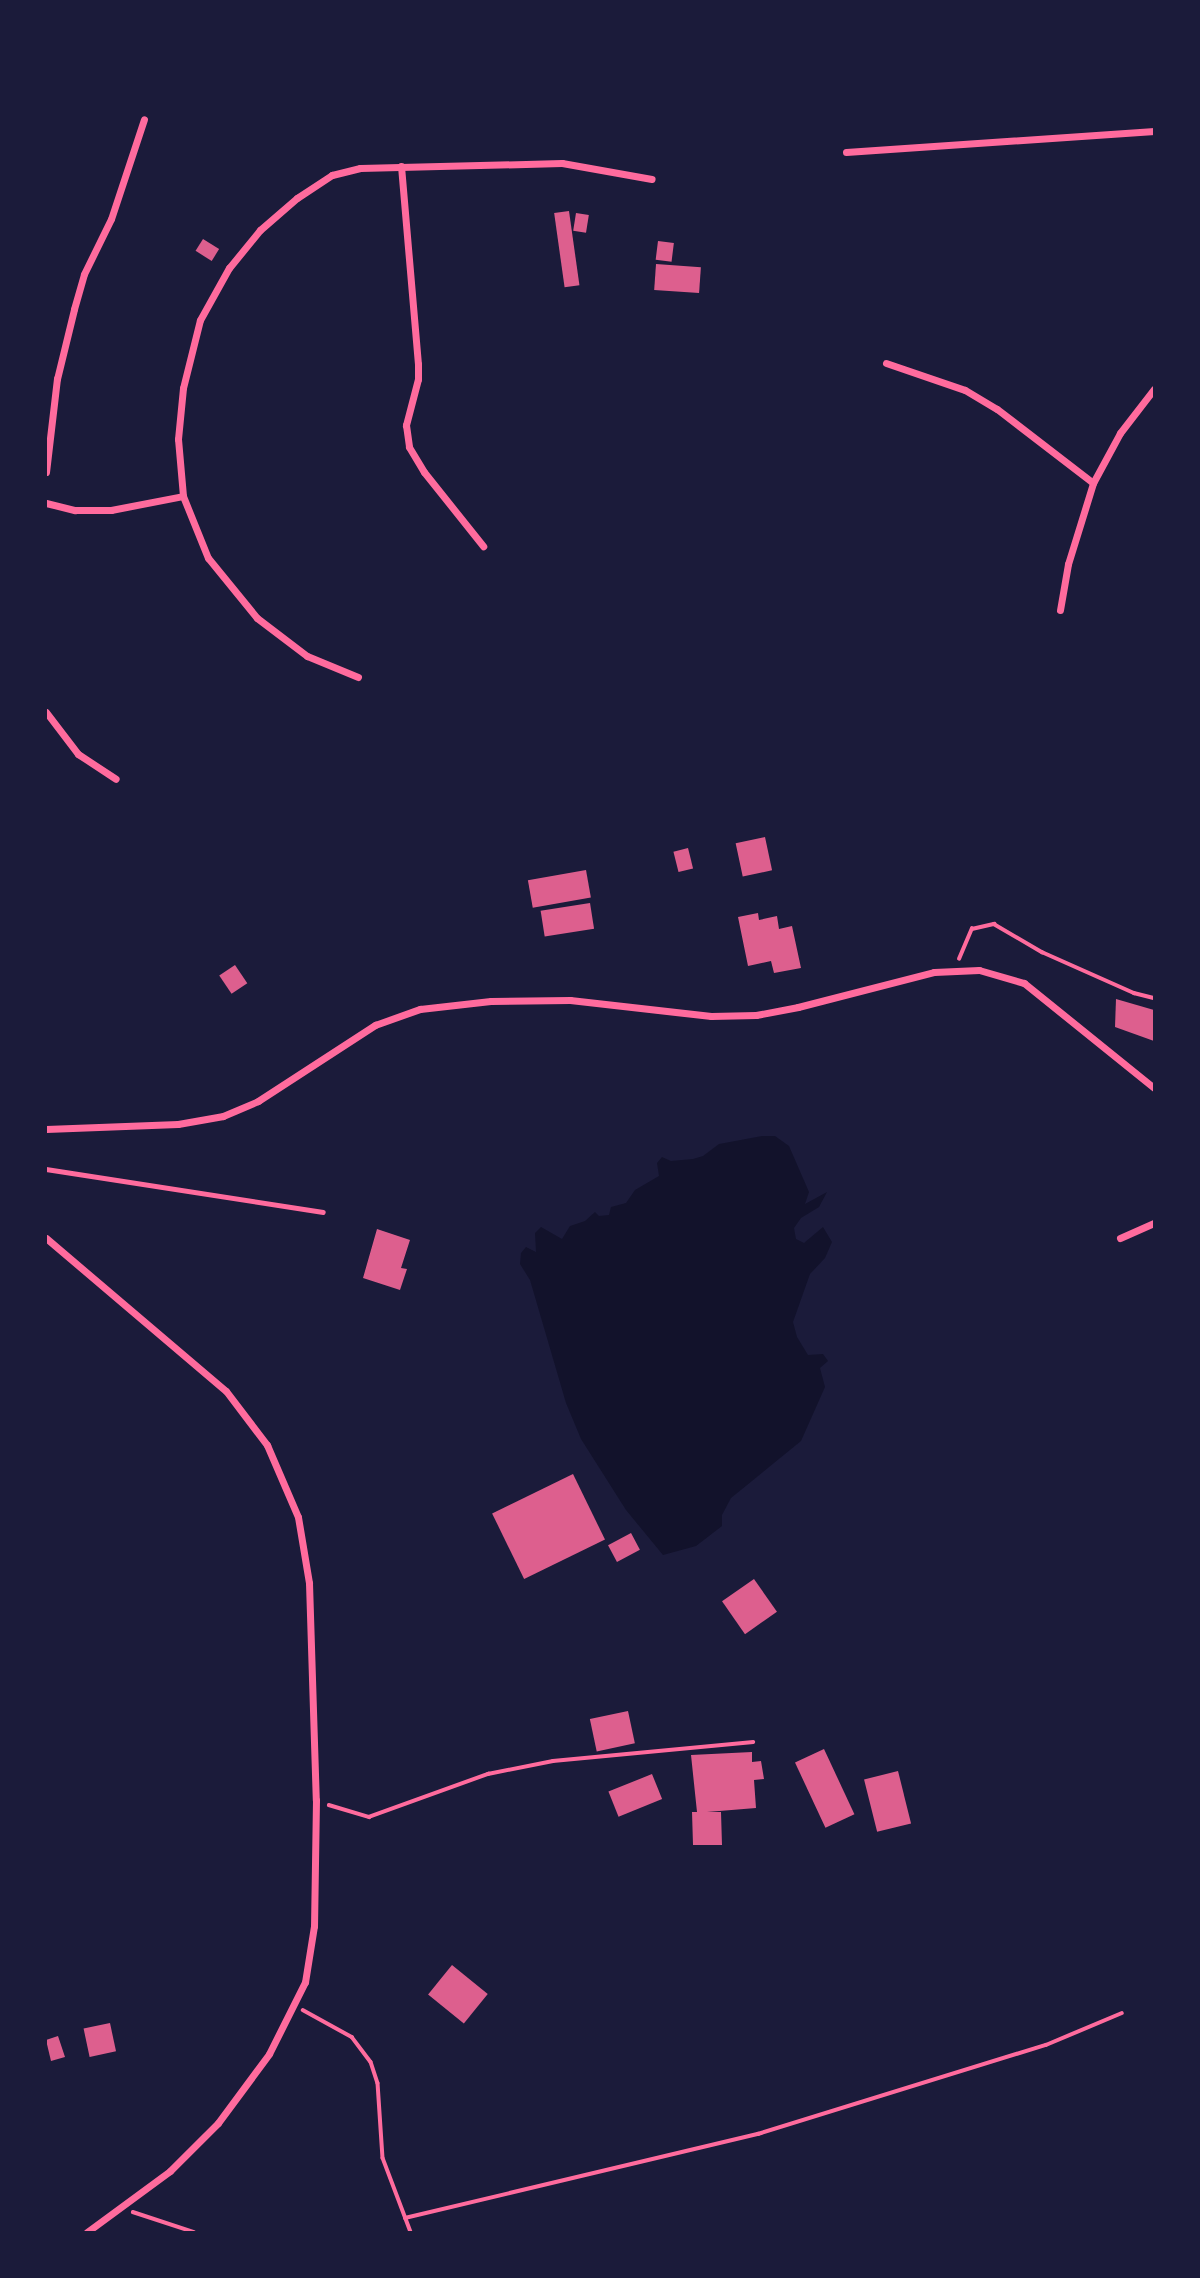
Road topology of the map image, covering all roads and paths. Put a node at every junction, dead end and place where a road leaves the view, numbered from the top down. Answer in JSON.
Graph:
{"nodes":[{"id":1,"x":144,"y":119,"type":"dead end"},
{"id":2,"x":1154,"y":131,"type":"edge"},
{"id":3,"x":846,"y":152,"type":"dead end"},
{"id":4,"x":401,"y":166,"type":"junction"},
{"id":5,"x":652,"y":179,"type":"dead end"},
{"id":6,"x":886,"y":363,"type":"dead end"},
{"id":7,"x":1154,"y":389,"type":"edge"},
{"id":8,"x":46,"y":472,"type":"edge"},
{"id":9,"x":1093,"y":483,"type":"junction"},
{"id":10,"x":183,"y":496,"type":"junction"},
{"id":11,"x":46,"y":503,"type":"edge"},
{"id":12,"x":483,"y":546,"type":"dead end"},
{"id":13,"x":1060,"y":610,"type":"dead end"},
{"id":14,"x":358,"y":677,"type":"dead end"},
{"id":15,"x":46,"y":712,"type":"edge"},
{"id":16,"x":116,"y":779,"type":"dead end"},
{"id":17,"x":955,"y":971,"type":"junction"},
{"id":18,"x":1154,"y":998,"type":"edge"},
{"id":19,"x":1154,"y":1088,"type":"edge"},
{"id":20,"x":46,"y":1129,"type":"edge"},
{"id":21,"x":46,"y":1169,"type":"edge"},
{"id":22,"x":323,"y":1212,"type":"dead end"},
{"id":23,"x":1154,"y":1223,"type":"edge"},
{"id":24,"x":46,"y":1238,"type":"edge"},
{"id":25,"x":1120,"y":1238,"type":"dead end"},
{"id":26,"x":753,"y":1742,"type":"dead end"},
{"id":27,"x":316,"y":1800,"type":"junction"},
{"id":28,"x":295,"y":2005,"type":"junction"},
{"id":29,"x":1122,"y":2013,"type":"dead end"},
{"id":30,"x":120,"y":2208,"type":"junction"},
{"id":31,"x":405,"y":2218,"type":"junction"},
{"id":32,"x":87,"y":2232,"type":"edge"},
{"id":33,"x":194,"y":2232,"type":"edge"},
{"id":34,"x":411,"y":2232,"type":"edge"}],
"edges":[{"from":1,"to":8,"type":"street"},
{"from":2,"to":3,"type":"street"},
{"from":4,"to":5,"type":"street"},
{"from":4,"to":10,"type":"street"},
{"from":4,"to":12,"type":"street"},
{"from":6,"to":9,"type":"street"},
{"from":7,"to":9,"type":"street"},
{"from":9,"to":13,"type":"street"},
{"from":10,"to":11,"type":"street"},
{"from":10,"to":14,"type":"street"},
{"from":15,"to":16,"type":"street"},
{"from":17,"to":18,"type":"path"},
{"from":17,"to":19,"type":"street"},
{"from":17,"to":20,"type":"street"},
{"from":21,"to":22,"type":"lane"},
{"from":23,"to":25,"type":"street"},
{"from":24,"to":27,"type":"street"},
{"from":26,"to":27,"type":"path"},
{"from":27,"to":28,"type":"street"},
{"from":28,"to":30,"type":"street"},
{"from":28,"to":31,"type":"path"},
{"from":29,"to":31,"type":"path"},
{"from":30,"to":32,"type":"street"},
{"from":30,"to":33,"type":"path"},
{"from":31,"to":34,"type":"path"}]}
